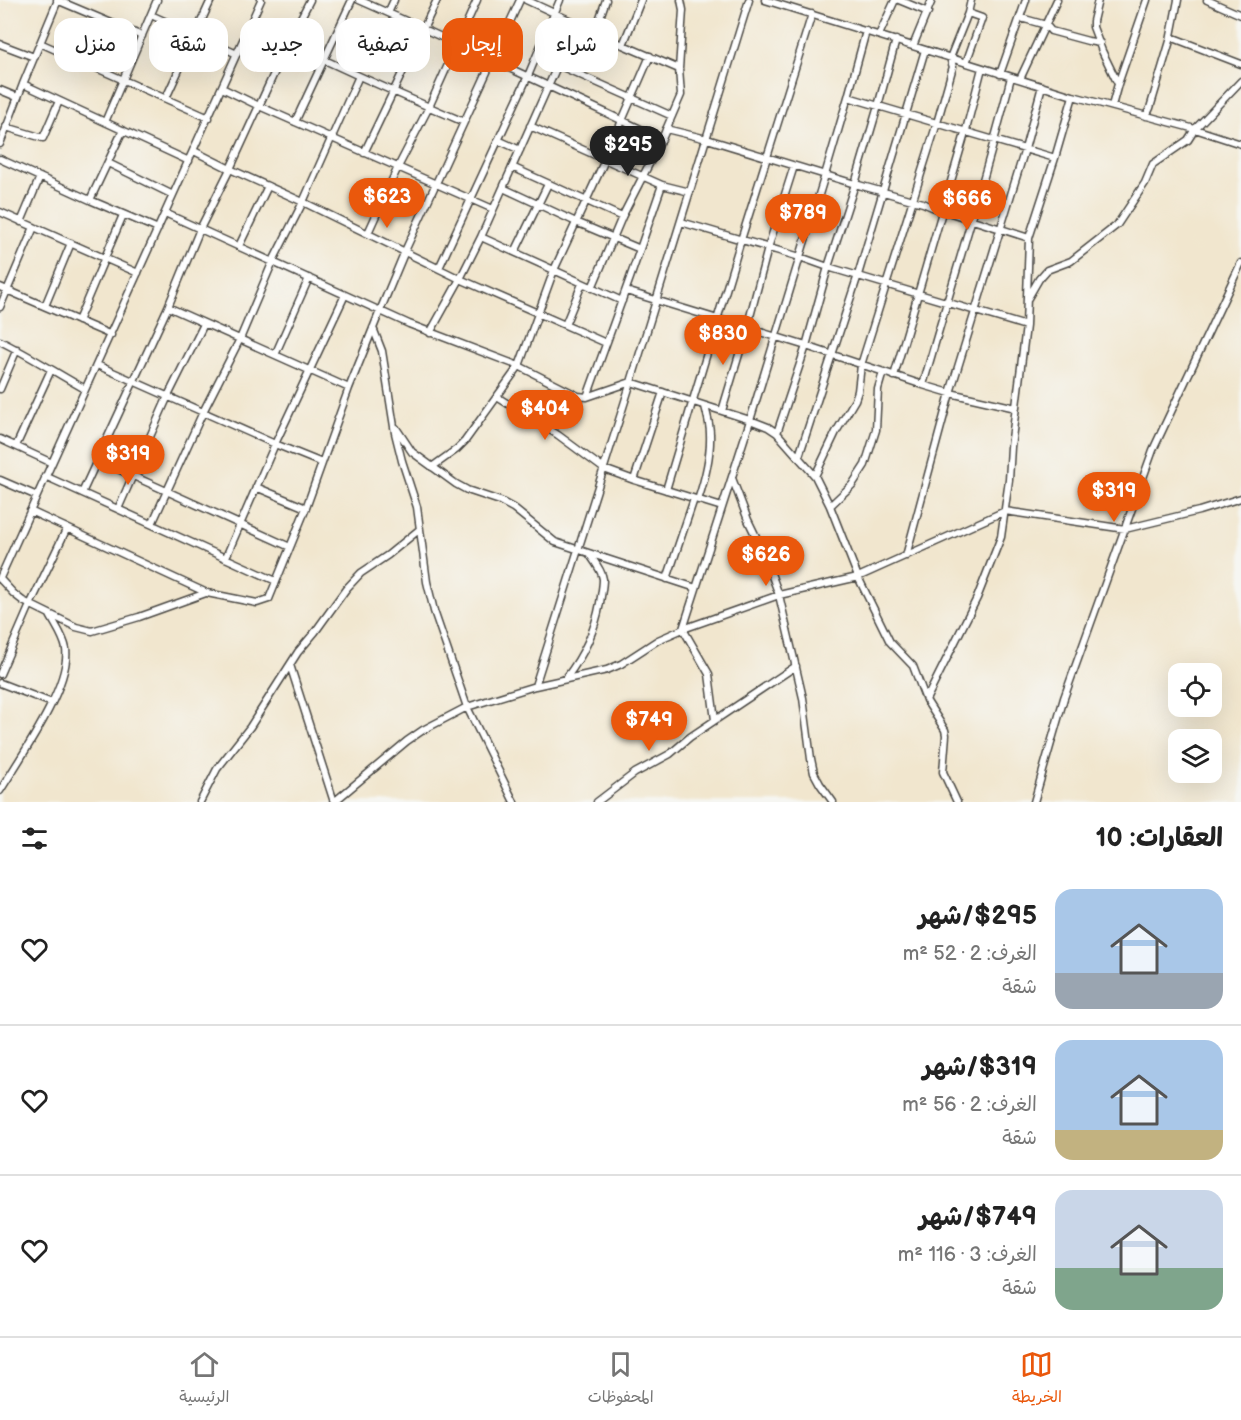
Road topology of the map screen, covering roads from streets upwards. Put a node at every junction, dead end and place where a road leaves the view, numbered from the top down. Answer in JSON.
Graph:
{"nodes":[{"id":1,"x":58,"y":0,"type":"edge"},
{"id":2,"x":157,"y":0,"type":"edge"},
{"id":3,"x":212,"y":0,"type":"edge"},
{"id":4,"x":261,"y":0,"type":"edge"},
{"id":5,"x":310,"y":0,"type":"edge"},
{"id":6,"x":352,"y":0,"type":"edge"},
{"id":7,"x":359,"y":0,"type":"edge"},
{"id":8,"x":394,"y":0,"type":"edge"},
{"id":9,"x":437,"y":0,"type":"edge"},
{"id":10,"x":477,"y":0,"type":"edge"},
{"id":11,"x":520,"y":0,"type":"edge"},
{"id":12,"x":526,"y":0,"type":"edge"},
{"id":13,"x":560,"y":0,"type":"edge"},
{"id":14,"x":606,"y":0,"type":"edge"},
{"id":15,"x":641,"y":0,"type":"edge"},
{"id":16,"x":681,"y":0,"type":"edge"},
{"id":17,"x":749,"y":0,"type":"edge"},
{"id":18,"x":765,"y":0,"type":"edge"},
{"id":19,"x":897,"y":0,"type":"edge"},
{"id":20,"x":932,"y":0,"type":"edge"},
{"id":21,"x":971,"y":0,"type":"edge"},
{"id":22,"x":1026,"y":0,"type":"edge"},
{"id":23,"x":1057,"y":0,"type":"edge"},
{"id":24,"x":1098,"y":0,"type":"edge"},
{"id":25,"x":1178,"y":0,"type":"edge"},
{"id":26,"x":1208,"y":0,"type":"edge"},
{"id":27,"x":1144,"y":1,"type":"edge"},
{"id":28,"x":788,"y":3,"type":"edge"},
{"id":29,"x":928,"y":12,"type":"junction"},
{"id":30,"x":388,"y":13,"type":"junction"},
{"id":31,"x":968,"y":13,"type":"junction"},
{"id":32,"x":555,"y":14,"type":"junction"},
{"id":33,"x":812,"y":14,"type":"junction"},
{"id":34,"x":151,"y":15,"type":"junction"},
{"id":35,"x":1241,"y":15,"type":"edge"},
{"id":36,"x":158,"y":18,"type":"edge"},
{"id":37,"x":203,"y":18,"type":"edge"},
{"id":38,"x":253,"y":18,"type":"edge"},
{"id":39,"x":301,"y":18,"type":"edge"},
{"id":40,"x":399,"y":18,"type":"edge"},
{"id":41,"x":429,"y":18,"type":"edge"},
{"id":42,"x":469,"y":18,"type":"edge"},
{"id":43,"x":512,"y":18,"type":"edge"},
{"id":44,"x":563,"y":18,"type":"edge"},
{"id":45,"x":600,"y":18,"type":"edge"},
{"id":46,"x":1021,"y":18,"type":"junction"},
{"id":47,"x":1046,"y":25,"type":"junction"},
{"id":48,"x":866,"y":31,"type":"junction"},
{"id":49,"x":879,"y":35,"type":"junction"},
{"id":50,"x":142,"y":36,"type":"junction"},
{"id":51,"x":1171,"y":37,"type":"junction"},
{"id":52,"x":896,"y":40,"type":"junction"},
{"id":53,"x":40,"y":43,"type":"junction"},
{"id":54,"x":618,"y":43,"type":"edge"},
{"id":55,"x":1100,"y":43,"type":"junction"},
{"id":56,"x":0,"y":44,"type":"edge"},
{"id":57,"x":623,"y":45,"type":"junction"},
{"id":58,"x":913,"y":46,"type":"junction"},
{"id":59,"x":240,"y":47,"type":"edge"},
{"id":60,"x":228,"y":50,"type":"edge"},
{"id":61,"x":926,"y":50,"type":"junction"},
{"id":62,"x":237,"y":54,"type":"junction"},
{"id":63,"x":650,"y":56,"type":"junction"},
{"id":64,"x":34,"y":57,"type":"junction"},
{"id":65,"x":950,"y":58,"type":"junction"},
{"id":66,"x":324,"y":60,"type":"joint"},
{"id":67,"x":966,"y":63,"type":"junction"},
{"id":68,"x":1241,"y":64,"type":"edge"},
{"id":69,"x":982,"y":68,"type":"junction"},
{"id":70,"x":679,"y":69,"type":"junction"},
{"id":71,"x":178,"y":72,"type":"edge"},
{"id":72,"x":275,"y":72,"type":"edge"},
{"id":73,"x":318,"y":72,"type":"edge"},
{"id":74,"x":404,"y":72,"type":"edge"},
{"id":75,"x":445,"y":72,"type":"edge"},
{"id":76,"x":488,"y":72,"type":"edge"},
{"id":77,"x":520,"y":72,"type":"edge"},
{"id":78,"x":555,"y":72,"type":"edge"},
{"id":79,"x":575,"y":72,"type":"edge"},
{"id":80,"x":1000,"y":74,"type":"junction"},
{"id":81,"x":359,"y":76,"type":"junction"},
{"id":82,"x":528,"y":76,"type":"junction"},
{"id":83,"x":1011,"y":77,"type":"junction"},
{"id":84,"x":123,"y":79,"type":"junction"},
{"id":85,"x":1020,"y":79,"type":"junction"},
{"id":86,"x":1241,"y":81,"type":"edge"},
{"id":87,"x":22,"y":84,"type":"junction"},
{"id":88,"x":1118,"y":84,"type":"junction"},
{"id":89,"x":1042,"y":86,"type":"junction"},
{"id":90,"x":548,"y":87,"type":"junction"},
{"id":91,"x":222,"y":88,"type":"junction"},
{"id":92,"x":0,"y":90,"type":"edge"},
{"id":93,"x":394,"y":92,"type":"junction"},
{"id":94,"x":1072,"y":96,"type":"junction"},
{"id":95,"x":17,"y":97,"type":"junction"},
{"id":96,"x":848,"y":97,"type":"junction"},
{"id":97,"x":166,"y":98,"type":"junction"},
{"id":98,"x":632,"y":98,"type":"junction"},
{"id":99,"x":59,"y":101,"type":"junction"},
{"id":100,"x":259,"y":106,"type":"junction"},
{"id":101,"x":878,"y":106,"type":"junction"},
{"id":102,"x":1112,"y":106,"type":"junction"},
{"id":103,"x":429,"y":107,"type":"junction"},
{"id":104,"x":907,"y":114,"type":"junction"},
{"id":105,"x":672,"y":116,"type":"junction"},
{"id":106,"x":1146,"y":116,"type":"junction"},
{"id":107,"x":209,"y":118,"type":"junction"},
{"id":108,"x":622,"y":120,"type":"junction"},
{"id":109,"x":105,"y":122,"type":"junction"},
{"id":110,"x":295,"y":122,"type":"junction"},
{"id":111,"x":464,"y":122,"type":"junction"},
{"id":112,"x":937,"y":123,"type":"junction"},
{"id":113,"x":530,"y":126,"type":"junction"},
{"id":114,"x":6,"y":127,"type":"junction"},
{"id":115,"x":666,"y":129,"type":"junction"},
{"id":116,"x":1195,"y":129,"type":"junction"},
{"id":117,"x":123,"y":130,"type":"junction"},
{"id":118,"x":966,"y":130,"type":"junction"},
{"id":119,"x":332,"y":138,"type":"junction"},
{"id":120,"x":662,"y":139,"type":"junction"},
{"id":121,"x":707,"y":139,"type":"junction"},
{"id":122,"x":498,"y":140,"type":"junction"},
{"id":123,"x":996,"y":140,"type":"junction"},
{"id":124,"x":0,"y":144,"type":"edge"},
{"id":125,"x":1241,"y":144,"type":"edge"},
{"id":126,"x":1025,"y":149,"type":"junction"},
{"id":127,"x":520,"y":150,"type":"junction"},
{"id":128,"x":194,"y":151,"type":"junction"},
{"id":129,"x":364,"y":153,"type":"junction"},
{"id":130,"x":768,"y":158,"type":"junction"},
{"id":131,"x":1055,"y":158,"type":"junction"},
{"id":132,"x":0,"y":159,"type":"edge"},
{"id":133,"x":605,"y":160,"type":"junction"},
{"id":134,"x":189,"y":161,"type":"junction"},
{"id":135,"x":108,"y":163,"type":"junction"},
{"id":136,"x":794,"y":166,"type":"junction"},
{"id":137,"x":398,"y":167,"type":"junction"},
{"id":138,"x":512,"y":167,"type":"junction"},
{"id":139,"x":230,"y":169,"type":"junction"},
{"id":140,"x":825,"y":175,"type":"junction"},
{"id":141,"x":642,"y":176,"type":"junction"},
{"id":142,"x":40,"y":177,"type":"junction"},
{"id":143,"x":436,"y":184,"type":"junction"},
{"id":144,"x":548,"y":184,"type":"junction"},
{"id":145,"x":855,"y":184,"type":"junction"},
{"id":146,"x":662,"y":185,"type":"junction"},
{"id":147,"x":268,"y":186,"type":"junction"},
{"id":148,"x":503,"y":188,"type":"junction"},
{"id":149,"x":690,"y":192,"type":"junction"},
{"id":150,"x":882,"y":192,"type":"junction"},
{"id":151,"x":173,"y":195,"type":"junction"},
{"id":152,"x":471,"y":199,"type":"junction"},
{"id":153,"x":90,"y":200,"type":"junction"},
{"id":154,"x":586,"y":201,"type":"junction"},
{"id":155,"x":912,"y":201,"type":"junction"},
{"id":156,"x":303,"y":202,"type":"junction"},
{"id":157,"x":538,"y":204,"type":"junction"},
{"id":158,"x":493,"y":209,"type":"junction"},
{"id":159,"x":941,"y":210,"type":"junction"},
{"id":160,"x":0,"y":212,"type":"edge"},
{"id":161,"x":165,"y":213,"type":"junction"},
{"id":162,"x":123,"y":215,"type":"junction"},
{"id":163,"x":622,"y":217,"type":"junction"},
{"id":164,"x":973,"y":220,"type":"junction"},
{"id":165,"x":21,"y":222,"type":"junction"},
{"id":166,"x":576,"y":222,"type":"junction"},
{"id":167,"x":681,"y":222,"type":"junction"},
{"id":168,"x":34,"y":227,"type":"junction"},
{"id":169,"x":158,"y":229,"type":"junction"},
{"id":170,"x":201,"y":229,"type":"junction"},
{"id":171,"x":1001,"y":229,"type":"junction"},
{"id":172,"x":368,"y":233,"type":"junction"},
{"id":173,"x":481,"y":237,"type":"junction"},
{"id":174,"x":613,"y":238,"type":"junction"},
{"id":175,"x":1029,"y":238,"type":"junction"},
{"id":176,"x":741,"y":240,"type":"junction"},
{"id":177,"x":71,"y":243,"type":"junction"},
{"id":178,"x":239,"y":246,"type":"junction"},
{"id":179,"x":768,"y":248,"type":"junction"},
{"id":180,"x":640,"y":249,"type":"junction"},
{"id":181,"x":405,"y":251,"type":"junction"},
{"id":182,"x":515,"y":252,"type":"junction"},
{"id":183,"x":800,"y":256,"type":"junction"},
{"id":184,"x":105,"y":258,"type":"junction"},
{"id":185,"x":273,"y":261,"type":"junction"},
{"id":186,"x":1241,"y":264,"type":"edge"},
{"id":187,"x":828,"y":267,"type":"junction"},
{"id":188,"x":439,"y":268,"type":"junction"},
{"id":189,"x":554,"y":270,"type":"junction"},
{"id":190,"x":138,"y":273,"type":"junction"},
{"id":191,"x":858,"y":276,"type":"junction"},
{"id":192,"x":309,"y":278,"type":"junction"},
{"id":193,"x":460,"y":279,"type":"junction"},
{"id":194,"x":582,"y":284,"type":"junction"},
{"id":195,"x":887,"y":284,"type":"junction"},
{"id":196,"x":0,"y":287,"type":"edge"},
{"id":197,"x":591,"y":288,"type":"junction"},
{"id":198,"x":8,"y":291,"type":"junction"},
{"id":199,"x":626,"y":291,"type":"junction"},
{"id":200,"x":917,"y":294,"type":"junction"},
{"id":201,"x":345,"y":295,"type":"junction"},
{"id":202,"x":656,"y":300,"type":"junction"},
{"id":203,"x":1027,"y":300,"type":"junction"},
{"id":204,"x":622,"y":301,"type":"junction"},
{"id":205,"x":946,"y":302,"type":"junction"},
{"id":206,"x":45,"y":306,"type":"junction"},
{"id":207,"x":0,"y":307,"type":"edge"},
{"id":208,"x":168,"y":307,"type":"junction"},
{"id":209,"x":380,"y":311,"type":"junction"},
{"id":210,"x":976,"y":311,"type":"junction"},
{"id":211,"x":538,"y":314,"type":"junction"},
{"id":212,"x":718,"y":319,"type":"junction"},
{"id":213,"x":78,"y":321,"type":"junction"},
{"id":214,"x":204,"y":324,"type":"junction"},
{"id":215,"x":565,"y":325,"type":"junction"},
{"id":216,"x":1026,"y":326,"type":"junction"},
{"id":217,"x":373,"y":328,"type":"junction"},
{"id":218,"x":747,"y":328,"type":"junction"},
{"id":219,"x":430,"y":333,"type":"junction"},
{"id":220,"x":111,"y":335,"type":"junction"},
{"id":221,"x":776,"y":337,"type":"junction"},
{"id":222,"x":240,"y":339,"type":"junction"},
{"id":223,"x":0,"y":341,"type":"edge"},
{"id":224,"x":606,"y":343,"type":"junction"},
{"id":225,"x":806,"y":346,"type":"junction"},
{"id":226,"x":17,"y":349,"type":"junction"},
{"id":227,"x":275,"y":355,"type":"junction"},
{"id":228,"x":833,"y":355,"type":"junction"},
{"id":229,"x":97,"y":365,"type":"junction"},
{"id":230,"x":861,"y":365,"type":"junction"},
{"id":231,"x":519,"y":366,"type":"junction"},
{"id":232,"x":51,"y":370,"type":"junction"},
{"id":233,"x":310,"y":371,"type":"junction"},
{"id":234,"x":883,"y":372,"type":"junction"},
{"id":235,"x":894,"y":376,"type":"junction"},
{"id":236,"x":134,"y":381,"type":"junction"},
{"id":237,"x":631,"y":382,"type":"junction"},
{"id":238,"x":923,"y":385,"type":"junction"},
{"id":239,"x":0,"y":388,"type":"edge"},
{"id":240,"x":349,"y":388,"type":"junction"},
{"id":241,"x":85,"y":389,"type":"junction"},
{"id":242,"x":663,"y":392,"type":"junction"},
{"id":243,"x":950,"y":393,"type":"junction"},
{"id":244,"x":168,"y":396,"type":"junction"},
{"id":245,"x":497,"y":397,"type":"junction"},
{"id":246,"x":587,"y":397,"type":"junction"},
{"id":247,"x":693,"y":402,"type":"junction"},
{"id":248,"x":705,"y":406,"type":"junction"},
{"id":249,"x":1016,"y":408,"type":"junction"},
{"id":250,"x":722,"y":411,"type":"junction"},
{"id":251,"x":203,"y":412,"type":"junction"},
{"id":252,"x":750,"y":420,"type":"junction"},
{"id":253,"x":394,"y":424,"type":"junction"},
{"id":254,"x":777,"y":433,"type":"junction"},
{"id":255,"x":0,"y":438,"type":"edge"},
{"id":256,"x":276,"y":444,"type":"junction"},
{"id":257,"x":16,"y":446,"type":"junction"},
{"id":258,"x":799,"y":456,"type":"junction"},
{"id":259,"x":98,"y":460,"type":"junction"},
{"id":260,"x":52,"y":463,"type":"junction"},
{"id":261,"x":322,"y":463,"type":"junction"},
{"id":262,"x":432,"y":467,"type":"junction"},
{"id":263,"x":604,"y":469,"type":"junction"},
{"id":264,"x":133,"y":475,"type":"junction"},
{"id":265,"x":45,"y":476,"type":"junction"},
{"id":266,"x":815,"y":476,"type":"junction"},
{"id":267,"x":732,"y":478,"type":"junction"},
{"id":268,"x":0,"y":480,"type":"edge"},
{"id":269,"x":634,"y":480,"type":"junction"},
{"id":270,"x":256,"y":487,"type":"junction"},
{"id":271,"x":167,"y":490,"type":"junction"},
{"id":272,"x":666,"y":490,"type":"junction"},
{"id":273,"x":82,"y":493,"type":"junction"},
{"id":274,"x":37,"y":496,"type":"junction"},
{"id":275,"x":1241,"y":498,"type":"edge"},
{"id":276,"x":696,"y":499,"type":"junction"},
{"id":277,"x":830,"y":506,"type":"junction"},
{"id":278,"x":722,"y":507,"type":"junction"},
{"id":279,"x":306,"y":508,"type":"junction"},
{"id":280,"x":118,"y":509,"type":"junction"},
{"id":281,"x":30,"y":511,"type":"junction"},
{"id":282,"x":1005,"y":511,"type":"junction"},
{"id":283,"x":152,"y":524,"type":"junction"},
{"id":284,"x":240,"y":525,"type":"junction"},
{"id":285,"x":67,"y":528,"type":"junction"},
{"id":286,"x":420,"y":529,"type":"junction"},
{"id":287,"x":1125,"y":529,"type":"junction"},
{"id":288,"x":290,"y":547,"type":"junction"},
{"id":289,"x":578,"y":550,"type":"junction"},
{"id":290,"x":590,"y":554,"type":"junction"},
{"id":291,"x":0,"y":556,"type":"edge"},
{"id":292,"x":906,"y":556,"type":"junction"},
{"id":293,"x":226,"y":557,"type":"junction"},
{"id":294,"x":8,"y":560,"type":"junction"},
{"id":295,"x":858,"y":577,"type":"junction"},
{"id":296,"x":0,"y":579,"type":"edge"},
{"id":297,"x":667,"y":579,"type":"junction"},
{"id":298,"x":276,"y":580,"type":"junction"},
{"id":299,"x":696,"y":588,"type":"junction"},
{"id":300,"x":207,"y":593,"type":"junction"},
{"id":301,"x":779,"y":595,"type":"junction"},
{"id":302,"x":30,"y":605,"type":"junction"},
{"id":303,"x":50,"y":615,"type":"junction"},
{"id":304,"x":684,"y":629,"type":"junction"},
{"id":305,"x":290,"y":665,"type":"junction"},
{"id":306,"x":796,"y":666,"type":"junction"},
{"id":307,"x":0,"y":674,"type":"edge"},
{"id":308,"x":566,"y":678,"type":"junction"},
{"id":309,"x":0,"y":683,"type":"edge"},
{"id":310,"x":535,"y":686,"type":"junction"},
{"id":311,"x":926,"y":700,"type":"junction"},
{"id":312,"x":52,"y":703,"type":"junction"},
{"id":313,"x":466,"y":707,"type":"junction"},
{"id":314,"x":715,"y":720,"type":"junction"},
{"id":315,"x":0,"y":791,"type":"edge"},
{"id":316,"x":202,"y":802,"type":"edge"},
{"id":317,"x":334,"y":802,"type":"edge"},
{"id":318,"x":514,"y":802,"type":"edge"},
{"id":319,"x":597,"y":802,"type":"edge"},
{"id":320,"x":834,"y":802,"type":"edge"},
{"id":321,"x":957,"y":802,"type":"edge"},
{"id":322,"x":1034,"y":802,"type":"edge"}],
"edges":[{"from":1,"to":50,"type":"street"},
{"from":1,"to":53,"type":"street"},
{"from":2,"to":34,"type":"street"},
{"from":3,"to":37,"type":"street"},
{"from":4,"to":38,"type":"street"},
{"from":5,"to":39,"type":"street"},
{"from":6,"to":66,"type":"street"},
{"from":7,"to":30,"type":"street"},
{"from":8,"to":30,"type":"street"},
{"from":9,"to":41,"type":"street"},
{"from":10,"to":42,"type":"street"},
{"from":11,"to":43,"type":"street"},
{"from":12,"to":32,"type":"street"},
{"from":13,"to":32,"type":"street"},
{"from":14,"to":45,"type":"street"},
{"from":15,"to":57,"type":"street"},
{"from":16,"to":70,"type":"street"},
{"from":17,"to":121,"type":"street"},
{"from":18,"to":28,"type":"street"},
{"from":19,"to":29,"type":"street"},
{"from":19,"to":49,"type":"street"},
{"from":20,"to":29,"type":"street"},
{"from":21,"to":31,"type":"street"},
{"from":22,"to":46,"type":"street"},
{"from":23,"to":47,"type":"street"},
{"from":24,"to":55,"type":"street"},
{"from":25,"to":51,"type":"street"},
{"from":26,"to":35,"type":"street"},
{"from":27,"to":88,"type":"street"},
{"from":28,"to":33,"type":"street"},
{"from":29,"to":58,"type":"street"},
{"from":30,"to":40,"type":"street"},
{"from":31,"to":65,"type":"street"},
{"from":31,"to":67,"type":"street"},
{"from":32,"to":44,"type":"street"},
{"from":32,"to":82,"type":"street"},
{"from":33,"to":48,"type":"street"},
{"from":33,"to":130,"type":"street"},
{"from":34,"to":36,"type":"street"},
{"from":34,"to":50,"type":"street"},
{"from":46,"to":47,"type":"street"},
{"from":46,"to":80,"type":"street"},
{"from":47,"to":55,"type":"street"},
{"from":47,"to":85,"type":"street"},
{"from":48,"to":49,"type":"street"},
{"from":48,"to":96,"type":"street"},
{"from":49,"to":52,"type":"street"},
{"from":50,"to":84,"type":"street"},
{"from":51,"to":68,"type":"street"},
{"from":51,"to":106,"type":"street"},
{"from":52,"to":58,"type":"street"},
{"from":52,"to":101,"type":"street"},
{"from":53,"to":64,"type":"street"},
{"from":53,"to":84,"type":"street"},
{"from":54,"to":57,"type":"street"},
{"from":55,"to":88,"type":"street"},
{"from":56,"to":64,"type":"street"},
{"from":57,"to":63,"type":"street"},
{"from":58,"to":61,"type":"street"},
{"from":59,"to":62,"type":"street"},
{"from":60,"to":62,"type":"street"},
{"from":61,"to":65,"type":"street"},
{"from":61,"to":104,"type":"street"},
{"from":62,"to":91,"type":"street"},
{"from":63,"to":70,"type":"street"},
{"from":63,"to":98,"type":"street"},
{"from":64,"to":87,"type":"street"},
{"from":65,"to":67,"type":"street"},
{"from":65,"to":112,"type":"street"},
{"from":66,"to":81,"type":"street"},
{"from":67,"to":69,"type":"street"},
{"from":69,"to":80,"type":"street"},
{"from":69,"to":118,"type":"street"},
{"from":70,"to":105,"type":"street"},
{"from":71,"to":97,"type":"street"},
{"from":72,"to":100,"type":"street"},
{"from":73,"to":110,"type":"street"},
{"from":74,"to":93,"type":"street"},
{"from":75,"to":103,"type":"street"},
{"from":76,"to":111,"type":"street"},
{"from":77,"to":82,"type":"street"},
{"from":78,"to":90,"type":"street"},
{"from":79,"to":98,"type":"street"},
{"from":80,"to":83,"type":"street"},
{"from":81,"to":93,"type":"street"},
{"from":81,"to":119,"type":"street"},
{"from":82,"to":90,"type":"street"},
{"from":82,"to":122,"type":"street"},
{"from":83,"to":85,"type":"street"},
{"from":83,"to":123,"type":"street"},
{"from":84,"to":97,"type":"street"},
{"from":84,"to":109,"type":"street"},
{"from":85,"to":89,"type":"street"},
{"from":86,"to":116,"type":"street"},
{"from":87,"to":95,"type":"street"},
{"from":87,"to":99,"type":"street"},
{"from":88,"to":102,"type":"street"},
{"from":89,"to":94,"type":"street"},
{"from":89,"to":126,"type":"street"},
{"from":90,"to":108,"type":"street"},
{"from":90,"to":113,"type":"street"},
{"from":91,"to":100,"type":"street"},
{"from":91,"to":107,"type":"street"},
{"from":92,"to":95,"type":"street"},
{"from":93,"to":103,"type":"street"},
{"from":93,"to":129,"type":"street"},
{"from":94,"to":102,"type":"street"},
{"from":94,"to":131,"type":"street"},
{"from":95,"to":114,"type":"street"},
{"from":96,"to":101,"type":"street"},
{"from":96,"to":140,"type":"street"},
{"from":97,"to":107,"type":"street"},
{"from":98,"to":105,"type":"street"},
{"from":98,"to":108,"type":"street"},
{"from":99,"to":109,"type":"street"},
{"from":99,"to":114,"type":"street"},
{"from":100,"to":110,"type":"street"},
{"from":100,"to":139,"type":"street"},
{"from":101,"to":104,"type":"street"},
{"from":101,"to":145,"type":"street"},
{"from":102,"to":106,"type":"street"},
{"from":103,"to":111,"type":"street"},
{"from":103,"to":137,"type":"street"},
{"from":104,"to":112,"type":"street"},
{"from":104,"to":150,"type":"street"},
{"from":105,"to":115,"type":"street"},
{"from":106,"to":116,"type":"street"},
{"from":107,"to":128,"type":"street"},
{"from":108,"to":120,"type":"street"},
{"from":108,"to":133,"type":"street"},
{"from":109,"to":117,"type":"street"},
{"from":110,"to":119,"type":"street"},
{"from":111,"to":143,"type":"street"},
{"from":112,"to":118,"type":"street"},
{"from":112,"to":155,"type":"street"},
{"from":113,"to":127,"type":"street"},
{"from":113,"to":133,"type":"street"},
{"from":114,"to":124,"type":"street"},
{"from":115,"to":120,"type":"street"},
{"from":115,"to":121,"type":"street"},
{"from":116,"to":125,"type":"street"},
{"from":116,"to":203,"type":"street"},
{"from":117,"to":134,"type":"street"},
{"from":117,"to":135,"type":"street"},
{"from":118,"to":123,"type":"street"},
{"from":118,"to":159,"type":"street"},
{"from":119,"to":129,"type":"street"},
{"from":119,"to":156,"type":"street"},
{"from":120,"to":141,"type":"street"},
{"from":121,"to":130,"type":"street"},
{"from":121,"to":149,"type":"street"},
{"from":122,"to":127,"type":"street"},
{"from":122,"to":152,"type":"street"},
{"from":123,"to":126,"type":"street"},
{"from":123,"to":164,"type":"street"},
{"from":126,"to":131,"type":"street"},
{"from":126,"to":171,"type":"street"},
{"from":127,"to":138,"type":"street"},
{"from":128,"to":134,"type":"street"},
{"from":128,"to":139,"type":"street"},
{"from":129,"to":137,"type":"street"},
{"from":130,"to":136,"type":"street"},
{"from":130,"to":176,"type":"street"},
{"from":131,"to":175,"type":"street"},
{"from":132,"to":142,"type":"street"},
{"from":133,"to":141,"type":"street"},
{"from":133,"to":154,"type":"street"},
{"from":134,"to":151,"type":"street"},
{"from":135,"to":151,"type":"street"},
{"from":135,"to":153,"type":"street"},
{"from":136,"to":140,"type":"street"},
{"from":136,"to":179,"type":"street"},
{"from":137,"to":143,"type":"street"},
{"from":137,"to":172,"type":"street"},
{"from":138,"to":144,"type":"street"},
{"from":138,"to":148,"type":"street"},
{"from":139,"to":147,"type":"street"},
{"from":139,"to":170,"type":"street"},
{"from":140,"to":145,"type":"street"},
{"from":140,"to":183,"type":"street"},
{"from":141,"to":146,"type":"street"},
{"from":141,"to":163,"type":"street"},
{"from":142,"to":153,"type":"street"},
{"from":142,"to":165,"type":"street"},
{"from":143,"to":152,"type":"street"},
{"from":143,"to":181,"type":"street"},
{"from":144,"to":154,"type":"street"},
{"from":144,"to":157,"type":"street"},
{"from":145,"to":150,"type":"street"},
{"from":145,"to":187,"type":"street"},
{"from":146,"to":149,"type":"street"},
{"from":146,"to":180,"type":"street"},
{"from":147,"to":156,"type":"street"},
{"from":147,"to":178,"type":"street"},
{"from":148,"to":157,"type":"street"},
{"from":148,"to":158,"type":"street"},
{"from":149,"to":167,"type":"street"},
{"from":150,"to":155,"type":"street"},
{"from":150,"to":191,"type":"street"},
{"from":151,"to":161,"type":"street"},
{"from":152,"to":158,"type":"street"},
{"from":152,"to":188,"type":"street"},
{"from":153,"to":162,"type":"street"},
{"from":154,"to":163,"type":"street"},
{"from":154,"to":166,"type":"street"},
{"from":155,"to":159,"type":"street"},
{"from":155,"to":195,"type":"street"},
{"from":156,"to":172,"type":"street"},
{"from":156,"to":185,"type":"street"},
{"from":157,"to":166,"type":"street"},
{"from":157,"to":182,"type":"street"},
{"from":158,"to":173,"type":"street"},
{"from":159,"to":164,"type":"street"},
{"from":159,"to":200,"type":"street"},
{"from":160,"to":165,"type":"street"},
{"from":161,"to":169,"type":"street"},
{"from":161,"to":170,"type":"street"},
{"from":162,"to":169,"type":"street"},
{"from":162,"to":184,"type":"street"},
{"from":163,"to":174,"type":"street"},
{"from":164,"to":171,"type":"street"},
{"from":164,"to":205,"type":"street"},
{"from":165,"to":168,"type":"street"},
{"from":166,"to":174,"type":"street"},
{"from":166,"to":189,"type":"street"},
{"from":167,"to":176,"type":"street"},
{"from":167,"to":202,"type":"street"},
{"from":168,"to":177,"type":"street"},
{"from":168,"to":198,"type":"street"},
{"from":169,"to":190,"type":"street"},
{"from":170,"to":178,"type":"street"},
{"from":170,"to":208,"type":"street"},
{"from":171,"to":175,"type":"street"},
{"from":171,"to":210,"type":"street"},
{"from":172,"to":181,"type":"street"},
{"from":173,"to":182,"type":"street"},
{"from":173,"to":193,"type":"street"},
{"from":174,"to":180,"type":"street"},
{"from":174,"to":197,"type":"street"},
{"from":175,"to":203,"type":"street"},
{"from":176,"to":179,"type":"street"},
{"from":176,"to":212,"type":"street"},
{"from":177,"to":184,"type":"street"},
{"from":177,"to":206,"type":"street"},
{"from":178,"to":185,"type":"street"},
{"from":179,"to":183,"type":"street"},
{"from":179,"to":218,"type":"street"},
{"from":180,"to":199,"type":"street"},
{"from":181,"to":188,"type":"street"},
{"from":181,"to":209,"type":"street"},
{"from":182,"to":189,"type":"street"},
{"from":183,"to":187,"type":"street"},
{"from":183,"to":221,"type":"street"},
{"from":184,"to":190,"type":"street"},
{"from":184,"to":213,"type":"street"},
{"from":185,"to":192,"type":"street"},
{"from":185,"to":222,"type":"street"},
{"from":186,"to":287,"type":"street"},
{"from":187,"to":191,"type":"street"},
{"from":187,"to":225,"type":"street"},
{"from":188,"to":193,"type":"street"},
{"from":189,"to":194,"type":"street"},
{"from":189,"to":211,"type":"street"},
{"from":190,"to":220,"type":"street"},
{"from":191,"to":195,"type":"street"},
{"from":191,"to":228,"type":"street"},
{"from":192,"to":201,"type":"street"},
{"from":192,"to":227,"type":"street"},
{"from":193,"to":211,"type":"street"},
{"from":193,"to":219,"type":"street"},
{"from":194,"to":197,"type":"street"},
{"from":194,"to":215,"type":"street"},
{"from":195,"to":200,"type":"street"},
{"from":195,"to":230,"type":"street"},
{"from":196,"to":198,"type":"street"},
{"from":197,"to":204,"type":"street"},
{"from":198,"to":206,"type":"street"},
{"from":198,"to":207,"type":"street"},
{"from":199,"to":202,"type":"street"},
{"from":199,"to":204,"type":"street"},
{"from":200,"to":205,"type":"street"},
{"from":200,"to":235,"type":"street"},
{"from":201,"to":209,"type":"street"},
{"from":201,"to":233,"type":"street"},
{"from":202,"to":212,"type":"street"},
{"from":202,"to":237,"type":"street"},
{"from":203,"to":216,"type":"street"},
{"from":204,"to":224,"type":"street"},
{"from":205,"to":210,"type":"street"},
{"from":205,"to":238,"type":"street"},
{"from":206,"to":213,"type":"street"},
{"from":208,"to":214,"type":"street"},
{"from":208,"to":236,"type":"street"},
{"from":209,"to":217,"type":"street"},
{"from":209,"to":219,"type":"street"},
{"from":210,"to":216,"type":"street"},
{"from":210,"to":243,"type":"street"},
{"from":211,"to":215,"type":"street"},
{"from":211,"to":231,"type":"street"},
{"from":212,"to":218,"type":"street"},
{"from":212,"to":247,"type":"street"},
{"from":213,"to":220,"type":"street"},
{"from":214,"to":222,"type":"street"},
{"from":214,"to":244,"type":"street"},
{"from":215,"to":224,"type":"street"},
{"from":216,"to":249,"type":"street"},
{"from":217,"to":240,"type":"street"},
{"from":217,"to":253,"type":"street"},
{"from":218,"to":221,"type":"street"},
{"from":218,"to":250,"type":"street"},
{"from":219,"to":231,"type":"street"},
{"from":220,"to":229,"type":"street"},
{"from":221,"to":225,"type":"street"},
{"from":221,"to":252,"type":"street"},
{"from":222,"to":227,"type":"street"},
{"from":222,"to":251,"type":"street"},
{"from":223,"to":226,"type":"street"},
{"from":224,"to":246,"type":"street"},
{"from":225,"to":228,"type":"street"},
{"from":225,"to":254,"type":"street"},
{"from":226,"to":232,"type":"street"},
{"from":226,"to":239,"type":"street"},
{"from":227,"to":233,"type":"street"},
{"from":228,"to":230,"type":"street"},
{"from":228,"to":258,"type":"street"},
{"from":229,"to":236,"type":"street"},
{"from":229,"to":241,"type":"street"},
{"from":230,"to":234,"type":"street"},
{"from":230,"to":266,"type":"street"},
{"from":231,"to":245,"type":"street"},
{"from":231,"to":246,"type":"street"},
{"from":232,"to":241,"type":"street"},
{"from":232,"to":257,"type":"street"},
{"from":233,"to":240,"type":"street"},
{"from":233,"to":256,"type":"street"},
{"from":234,"to":235,"type":"street"},
{"from":234,"to":277,"type":"street"},
{"from":235,"to":238,"type":"street"},
{"from":236,"to":244,"type":"street"},
{"from":236,"to":259,"type":"street"},
{"from":237,"to":242,"type":"street"},
{"from":237,"to":246,"type":"street"},
{"from":237,"to":263,"type":"street"},
{"from":238,"to":243,"type":"street"},
{"from":240,"to":261,"type":"street"},
{"from":241,"to":260,"type":"street"},
{"from":242,"to":247,"type":"street"},
{"from":242,"to":269,"type":"street"},
{"from":243,"to":249,"type":"street"},
{"from":243,"to":292,"type":"street"},
{"from":244,"to":251,"type":"street"},
{"from":244,"to":264,"type":"street"},
{"from":245,"to":262,"type":"street"},
{"from":245,"to":263,"type":"street"},
{"from":247,"to":248,"type":"street"},
{"from":247,"to":272,"type":"street"},
{"from":248,"to":250,"type":"street"},
{"from":248,"to":276,"type":"street"},
{"from":249,"to":282,"type":"street"},
{"from":250,"to":252,"type":"street"},
{"from":251,"to":256,"type":"street"},
{"from":251,"to":271,"type":"street"},
{"from":252,"to":254,"type":"street"},
{"from":252,"to":267,"type":"street"},
{"from":253,"to":262,"type":"street"},
{"from":253,"to":286,"type":"street"},
{"from":254,"to":258,"type":"street"},
{"from":255,"to":257,"type":"street"},
{"from":256,"to":261,"type":"street"},
{"from":256,"to":270,"type":"street"},
{"from":257,"to":260,"type":"street"},
{"from":258,"to":266,"type":"street"},
{"from":259,"to":264,"type":"street"},
{"from":259,"to":273,"type":"street"},
{"from":260,"to":265,"type":"street"},
{"from":261,"to":279,"type":"street"},
{"from":262,"to":289,"type":"street"},
{"from":263,"to":269,"type":"street"},
{"from":263,"to":289,"type":"street"},
{"from":264,"to":271,"type":"street"},
{"from":264,"to":280,"type":"street"},
{"from":265,"to":273,"type":"street"},
{"from":265,"to":274,"type":"street"},
{"from":266,"to":277,"type":"street"},
{"from":267,"to":278,"type":"street"},
{"from":267,"to":301,"type":"street"},
{"from":268,"to":274,"type":"street"},
{"from":269,"to":272,"type":"street"},
{"from":270,"to":279,"type":"street"},
{"from":270,"to":284,"type":"street"},
{"from":271,"to":283,"type":"street"},
{"from":271,"to":284,"type":"street"},
{"from":272,"to":276,"type":"street"},
{"from":273,"to":280,"type":"street"},
{"from":274,"to":281,"type":"street"},
{"from":275,"to":287,"type":"street"},
{"from":276,"to":278,"type":"street"},
{"from":276,"to":297,"type":"street"},
{"from":277,"to":295,"type":"street"},
{"from":278,"to":299,"type":"street"},
{"from":279,"to":288,"type":"street"},
{"from":280,"to":283,"type":"street"},
{"from":281,"to":285,"type":"street"},
{"from":281,"to":294,"type":"street"},
{"from":282,"to":287,"type":"street"},
{"from":282,"to":292,"type":"street"},
{"from":282,"to":311,"type":"street"},
{"from":283,"to":293,"type":"street"},
{"from":284,"to":288,"type":"street"},
{"from":284,"to":293,"type":"street"},
{"from":285,"to":300,"type":"street"},
{"from":285,"to":302,"type":"street"},
{"from":286,"to":305,"type":"street"},
{"from":286,"to":313,"type":"street"},
{"from":287,"to":322,"type":"street"},
{"from":288,"to":298,"type":"street"},
{"from":289,"to":290,"type":"street"},
{"from":289,"to":310,"type":"street"},
{"from":290,"to":297,"type":"street"},
{"from":290,"to":308,"type":"street"},
{"from":291,"to":294,"type":"street"},
{"from":292,"to":295,"type":"street"},
{"from":293,"to":298,"type":"street"},
{"from":294,"to":296,"type":"street"},
{"from":295,"to":301,"type":"street"},
{"from":295,"to":311,"type":"street"},
{"from":296,"to":302,"type":"street"},
{"from":297,"to":299,"type":"street"},
{"from":298,"to":300,"type":"street"},
{"from":299,"to":304,"type":"street"},
{"from":300,"to":303,"type":"street"},
{"from":301,"to":304,"type":"street"},
{"from":301,"to":306,"type":"street"},
{"from":302,"to":303,"type":"street"},
{"from":302,"to":307,"type":"street"},
{"from":303,"to":312,"type":"street"},
{"from":304,"to":308,"type":"street"},
{"from":304,"to":314,"type":"street"},
{"from":305,"to":316,"type":"street"},
{"from":305,"to":317,"type":"street"},
{"from":306,"to":314,"type":"street"},
{"from":306,"to":320,"type":"street"},
{"from":308,"to":310,"type":"street"},
{"from":309,"to":312,"type":"street"},
{"from":310,"to":313,"type":"street"},
{"from":311,"to":321,"type":"street"},
{"from":312,"to":315,"type":"street"},
{"from":313,"to":317,"type":"street"},
{"from":313,"to":318,"type":"street"},
{"from":314,"to":319,"type":"street"}]}
